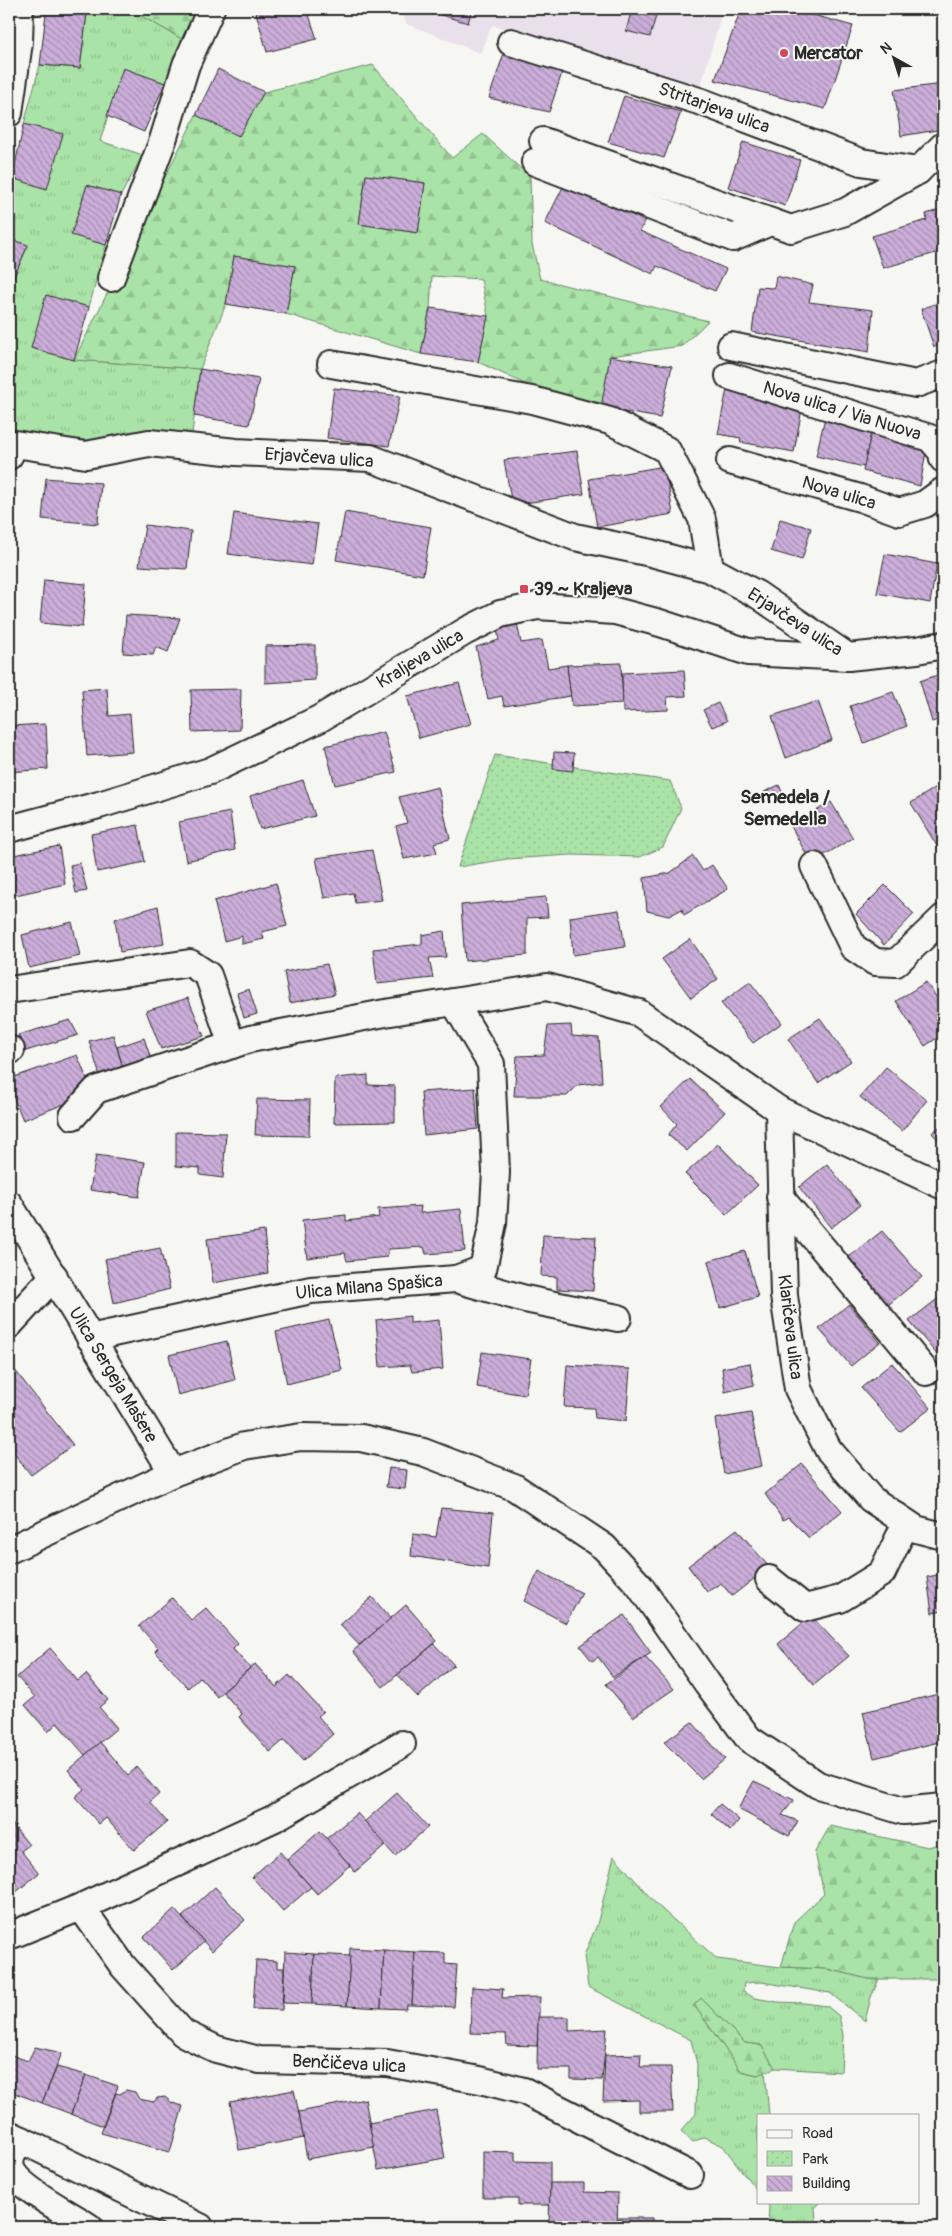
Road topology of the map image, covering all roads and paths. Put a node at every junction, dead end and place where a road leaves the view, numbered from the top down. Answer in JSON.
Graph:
{"nodes":[{"id":1,"x":20,"y":9,"type":"edge"},
{"id":2,"x":211,"y":9,"type":"edge"},
{"id":3,"x":511,"y":42,"type":"dead end"},
{"id":4,"x":9,"y":113,"type":"edge"},
{"id":5,"x":943,"y":146,"type":"edge"},
{"id":6,"x":539,"y":151,"type":"dead end"},
{"id":7,"x":918,"y":171,"type":"junction"},
{"id":8,"x":111,"y":278,"type":"dead end"},
{"id":9,"x":731,"y":346,"type":"dead end"},
{"id":10,"x":331,"y":364,"type":"dead end"},
{"id":11,"x":943,"y":374,"type":"edge"},
{"id":12,"x":729,"y":376,"type":"dead end"},
{"id":13,"x":9,"y":456,"type":"edge"},
{"id":14,"x":943,"y":459,"type":"edge"},
{"id":15,"x":730,"y":461,"type":"dead end"},
{"id":16,"x":943,"y":491,"type":"edge"},
{"id":17,"x":710,"y":569,"type":"junction"},
{"id":18,"x":943,"y":645,"type":"edge"},
{"id":19,"x":848,"y":657,"type":"junction"},
{"id":20,"x":9,"y":829,"type":"edge"},
{"id":21,"x":814,"y":866,"type":"dead end"},
{"id":22,"x":943,"y":918,"type":"edge"},
{"id":23,"x":9,"y":990,"type":"edge"},
{"id":24,"x":454,"y":1002,"type":"junction"},
{"id":25,"x":232,"y":1044,"type":"junction"},
{"id":26,"x":779,"y":1110,"type":"junction"},
{"id":27,"x":73,"y":1116,"type":"dead end"},
{"id":28,"x":943,"y":1186,"type":"edge"},
{"id":29,"x":780,"y":1197,"type":"junction"},
{"id":30,"x":9,"y":1204,"type":"edge"},
{"id":31,"x":54,"y":1276,"type":"junction"},
{"id":32,"x":456,"y":1279,"type":"junction"},
{"id":33,"x":618,"y":1318,"type":"dead end"},
{"id":34,"x":9,"y":1325,"type":"edge"},
{"id":35,"x":90,"y":1338,"type":"junction"},
{"id":36,"x":926,"y":1372,"type":"dead end"},
{"id":37,"x":173,"y":1473,"type":"junction"},
{"id":38,"x":906,"y":1523,"type":"junction"},
{"id":39,"x":943,"y":1536,"type":"edge"},
{"id":40,"x":9,"y":1550,"type":"edge"},
{"id":41,"x":770,"y":1579,"type":"dead end"},
{"id":42,"x":402,"y":1744,"type":"dead end"},
{"id":43,"x":943,"y":1808,"type":"edge"},
{"id":44,"x":81,"y":1907,"type":"junction"},
{"id":45,"x":9,"y":1936,"type":"edge"},
{"id":46,"x":15,"y":2137,"type":"edge"},
{"id":47,"x":690,"y":2175,"type":"dead end"},
{"id":48,"x":89,"y":2227,"type":"edge"},
{"id":49,"x":200,"y":2227,"type":"edge"}],
"edges":[{"from":1,"to":4,"type":"street"},
{"from":2,"to":8,"type":"street"},
{"from":3,"to":7,"type":"street","name":"Stritarjeva ulica"},
{"from":5,"to":7,"type":"street"},
{"from":6,"to":7,"type":"street"},
{"from":9,"to":11,"type":"street","name":"Nova ulica / Via Nuova"},
{"from":10,"to":17,"type":"street"},
{"from":12,"to":14,"type":"street","name":"Nova ulica / Via Nuova"},
{"from":13,"to":17,"type":"street","name":"Erjavčeva ulica"},
{"from":15,"to":16,"type":"street","name":"Nova ulica"},
{"from":17,"to":19,"type":"street","name":"Erjavčeva ulica"},
{"from":18,"to":19,"type":"street","name":"Erjavčeva ulica"},
{"from":19,"to":20,"type":"street","name":"Kraljeva ulica"},
{"from":21,"to":22,"type":"street"},
{"from":23,"to":25,"type":"street"},
{"from":24,"to":25,"type":"street"},
{"from":24,"to":26,"type":"street"},
{"from":24,"to":32,"type":"street"},
{"from":25,"to":27,"type":"street"},
{"from":26,"to":28,"type":"street"},
{"from":26,"to":29,"type":"street","name":"Klaričeva ulica"},
{"from":29,"to":36,"type":"street"},
{"from":29,"to":38,"type":"street","name":"Klaričeva ulica"},
{"from":30,"to":31,"type":"street","name":"Ulica Sergeja Mašere"},
{"from":31,"to":34,"type":"street"},
{"from":31,"to":35,"type":"street","name":"Ulica Sergeja Mašere"},
{"from":32,"to":33,"type":"street","name":"Ulica Milana Spašica"},
{"from":32,"to":35,"type":"street","name":"Ulica Milana Spašica"},
{"from":35,"to":37,"type":"street","name":"Ulica Sergeja Mašere"},
{"from":37,"to":40,"type":"street"},
{"from":37,"to":43,"type":"street"},
{"from":38,"to":39,"type":"street","name":"Klaričeva ulica"},
{"from":38,"to":41,"type":"street"},
{"from":42,"to":44,"type":"street"},
{"from":44,"to":45,"type":"street"},
{"from":44,"to":47,"type":"street","name":"Benčičeva ulica"},
{"from":46,"to":48,"type":"street"},
{"from":46,"to":49,"type":"street"}]}
